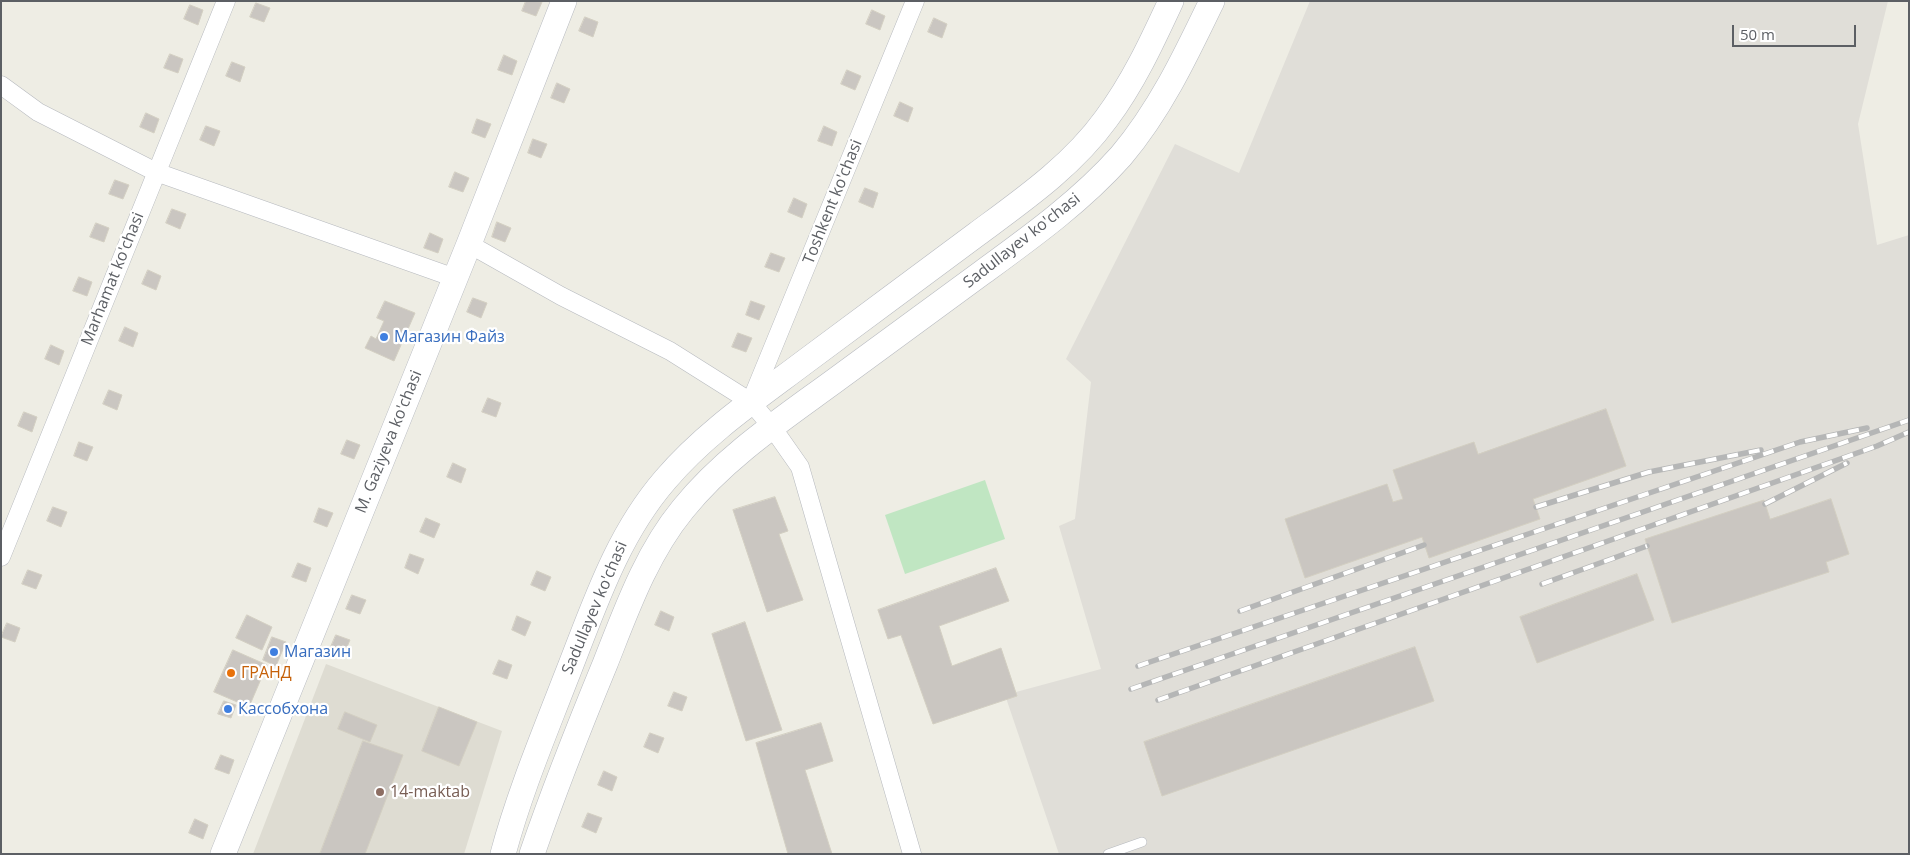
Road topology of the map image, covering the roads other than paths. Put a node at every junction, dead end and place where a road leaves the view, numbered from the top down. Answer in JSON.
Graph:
{"nodes":[{"id":1,"x":226,"y":1,"type":"edge"},
{"id":2,"x":564,"y":1,"type":"edge"},
{"id":3,"x":915,"y":1,"type":"edge"},
{"id":4,"x":1171,"y":1,"type":"edge"},
{"id":5,"x":1212,"y":1,"type":"edge"},
{"id":6,"x":1,"y":85,"type":"edge"},
{"id":7,"x":156,"y":172,"type":"junction"},
{"id":8,"x":469,"y":244,"type":"junction"},
{"id":9,"x":455,"y":278,"type":"junction"},
{"id":10,"x":751,"y":402,"type":"junction"},
{"id":11,"x":772,"y":427,"type":"junction"},
{"id":12,"x":1,"y":557,"type":"edge"},
{"id":13,"x":1142,"y":842,"type":"dead end"},
{"id":14,"x":223,"y":854,"type":"edge"},
{"id":15,"x":503,"y":854,"type":"edge"},
{"id":16,"x":532,"y":854,"type":"edge"},
{"id":17,"x":912,"y":854,"type":"edge"},
{"id":18,"x":1108,"y":854,"type":"edge"}],
"edges":[{"from":1,"to":7,"type":"street","name":"Marhamat ko'chasi"},
{"from":2,"to":8,"type":"main road","name":"M. Gaziyeva ko'chasi"},
{"from":3,"to":10,"type":"street","name":"Toshkent ko'chasi"},
{"from":4,"to":10,"type":"main road","name":"Sadullayev ko'chasi"},
{"from":5,"to":11,"type":"main road","name":"Sadullayev ko'chasi"},
{"from":6,"to":7,"type":"street"},
{"from":7,"to":9,"type":"street"},
{"from":7,"to":12,"type":"street","name":"Marhamat ko'chasi"},
{"from":8,"to":9,"type":"main road","name":"M. Gaziyeva ko'chasi"},
{"from":8,"to":10,"type":"street"},
{"from":9,"to":14,"type":"main road","name":"M. Gaziyeva ko'chasi"},
{"from":10,"to":11,"type":"street"},
{"from":10,"to":15,"type":"main road","name":"Sadullayev ko'chasi"},
{"from":11,"to":16,"type":"main road","name":"Sadullayev ko'chasi"},
{"from":11,"to":17,"type":"street"},
{"from":13,"to":18,"type":"lane"}]}
